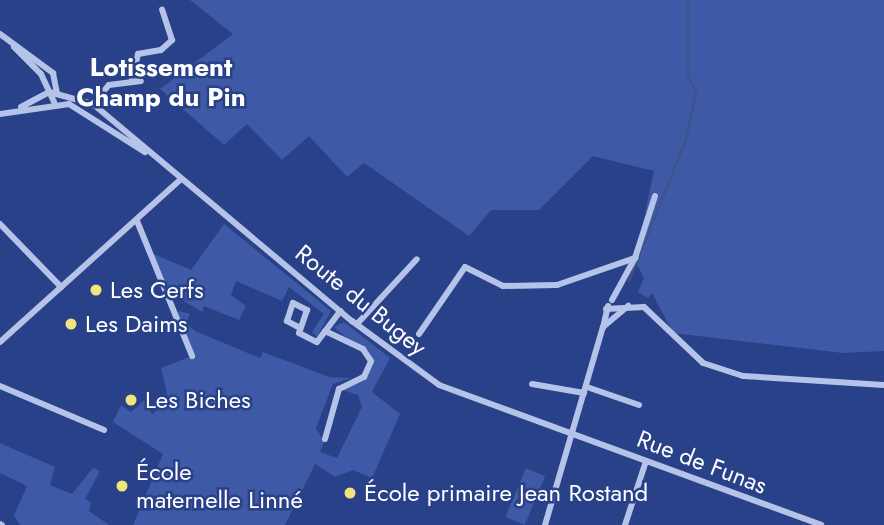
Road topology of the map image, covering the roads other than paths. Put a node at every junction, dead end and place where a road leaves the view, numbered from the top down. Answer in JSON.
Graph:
{"nodes":[{"id":1,"x":162,"y":10,"type":"dead end"},
{"id":2,"x":0,"y":34,"type":"edge"},
{"id":3,"x":13,"y":45,"type":"junction"},
{"id":4,"x":132,"y":80,"type":"junction"},
{"id":5,"x":141,"y":81,"type":"dead end"},
{"id":6,"x":49,"y":92,"type":"junction"},
{"id":7,"x":58,"y":92,"type":"junction"},
{"id":8,"x":54,"y":102,"type":"junction"},
{"id":9,"x":93,"y":104,"type":"junction"},
{"id":10,"x":21,"y":107,"type":"junction"},
{"id":11,"x":86,"y":112,"type":"junction"},
{"id":12,"x":0,"y":114,"type":"edge"},
{"id":13,"x":153,"y":157,"type":"junction"},
{"id":14,"x":181,"y":179,"type":"junction"},
{"id":15,"x":656,"y":196,"type":"dead end"},
{"id":16,"x":136,"y":221,"type":"junction"},
{"id":17,"x":0,"y":224,"type":"edge"},
{"id":18,"x":635,"y":258,"type":"junction"},
{"id":19,"x":417,"y":259,"type":"dead end"},
{"id":20,"x":61,"y":287,"type":"junction"},
{"id":21,"x":610,"y":307,"type":"junction"},
{"id":22,"x":340,"y":311,"type":"junction"},
{"id":23,"x":357,"y":324,"type":"junction"},
{"id":24,"x":300,"y":328,"type":"dead end"},
{"id":25,"x":325,"y":331,"type":"junction"},
{"id":26,"x":419,"y":334,"type":"dead end"},
{"id":27,"x":0,"y":342,"type":"edge"},
{"id":28,"x":192,"y":356,"type":"dead end"},
{"id":29,"x":532,"y":384,"type":"dead end"},
{"id":30,"x":884,"y":385,"type":"edge"},
{"id":31,"x":0,"y":386,"type":"edge"},
{"id":32,"x":586,"y":390,"type":"junction"},
{"id":33,"x":639,"y":405,"type":"dead end"},
{"id":34,"x":104,"y":430,"type":"dead end"},
{"id":35,"x":569,"y":434,"type":"junction"},
{"id":36,"x":325,"y":439,"type":"dead end"},
{"id":37,"x":646,"y":461,"type":"junction"},
{"id":38,"x":545,"y":525,"type":"edge"},
{"id":39,"x":625,"y":525,"type":"edge"},
{"id":40,"x":821,"y":525,"type":"edge"}],
"edges":[{"from":1,"to":4,"type":"street"},
{"from":2,"to":3,"type":"street"},
{"from":3,"to":6,"type":"street"},
{"from":3,"to":7,"type":"street"},
{"from":4,"to":5,"type":"street"},
{"from":4,"to":9,"type":"street"},
{"from":6,"to":7,"type":"street","name":"Route du Bugey"},
{"from":6,"to":8,"type":"street"},
{"from":6,"to":10,"type":"street"},
{"from":7,"to":8,"type":"street"},
{"from":7,"to":9,"type":"street","name":"Route du Bugey"},
{"from":8,"to":10,"type":"street"},
{"from":8,"to":11,"type":"street","name":"Route du Bugey"},
{"from":9,"to":11,"type":"street"},
{"from":9,"to":13,"type":"street","name":"Route du Bugey"},
{"from":10,"to":12,"type":"street"},
{"from":11,"to":13,"type":"street","name":"Route du Bugey"},
{"from":13,"to":14,"type":"street","name":"Route du Bugey"},
{"from":14,"to":16,"type":"street"},
{"from":14,"to":22,"type":"street","name":"Route du Bugey"},
{"from":15,"to":18,"type":"street"},
{"from":16,"to":20,"type":"street"},
{"from":16,"to":28,"type":"street"},
{"from":17,"to":20,"type":"street"},
{"from":18,"to":21,"type":"street"},
{"from":18,"to":26,"type":"street"},
{"from":19,"to":23,"type":"street"},
{"from":20,"to":27,"type":"street"},
{"from":21,"to":30,"type":"street"},
{"from":21,"to":32,"type":"street"},
{"from":22,"to":23,"type":"street","name":"Route du Bugey"},
{"from":22,"to":25,"type":"street"},
{"from":23,"to":35,"type":"street","name":"Route du Bugey"},
{"from":24,"to":25,"type":"street"},
{"from":25,"to":36,"type":"street"},
{"from":29,"to":32,"type":"street"},
{"from":31,"to":34,"type":"street"},
{"from":32,"to":33,"type":"street"},
{"from":32,"to":35,"type":"street"},
{"from":35,"to":37,"type":"street","name":"Rue de Funas"},
{"from":35,"to":38,"type":"street"},
{"from":37,"to":39,"type":"street"},
{"from":37,"to":40,"type":"street","name":"Rue de Funas"}]}
